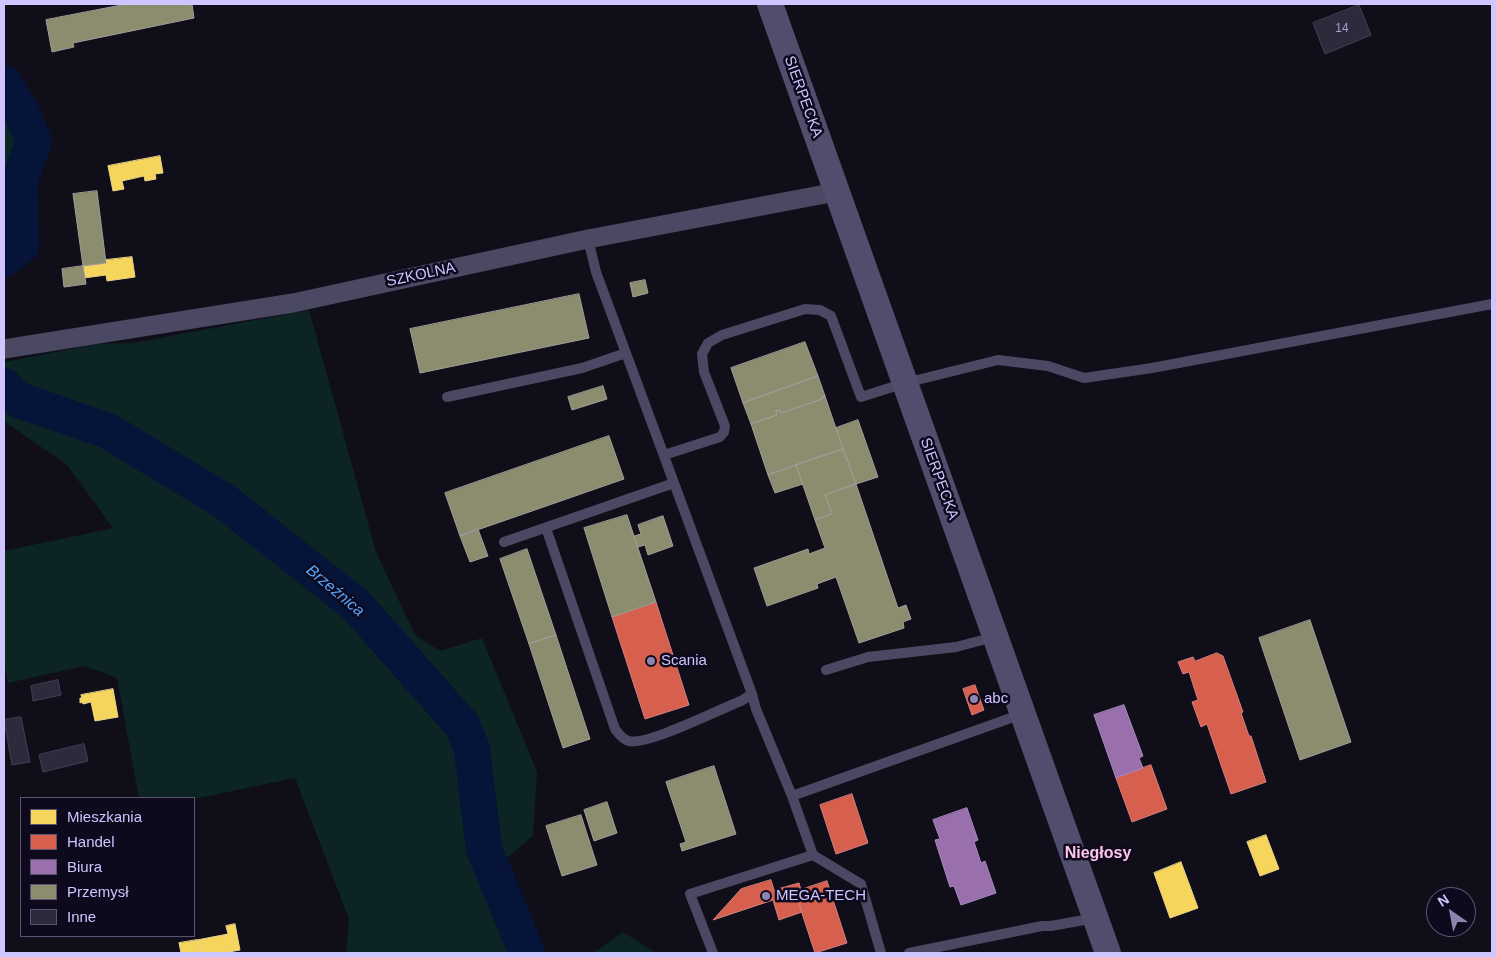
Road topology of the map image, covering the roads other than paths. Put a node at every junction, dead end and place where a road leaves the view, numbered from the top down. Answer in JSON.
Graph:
{"nodes":[{"id":1,"x":770,"y":4,"type":"edge"},
{"id":2,"x":836,"y":192,"type":"junction"},
{"id":3,"x":588,"y":239,"type":"junction"},
{"id":4,"x":1492,"y":304,"type":"edge"},
{"id":5,"x":6,"y":348,"type":"edge"},
{"id":6,"x":626,"y":353,"type":"junction"},
{"id":7,"x":905,"y":383,"type":"junction"},
{"id":8,"x":447,"y":397,"type":"dead end"},
{"id":9,"x":664,"y":455,"type":"junction"},
{"id":10,"x":674,"y":483,"type":"junction"},
{"id":11,"x":546,"y":528,"type":"junction"},
{"id":12,"x":504,"y":542,"type":"dead end"},
{"id":13,"x":995,"y":636,"type":"junction"},
{"id":14,"x":826,"y":670,"type":"dead end"},
{"id":15,"x":752,"y":694,"type":"junction"},
{"id":16,"x":1023,"y":713,"type":"junction"},
{"id":17,"x":792,"y":796,"type":"junction"},
{"id":18,"x":813,"y":855,"type":"junction"},
{"id":19,"x":1096,"y":918,"type":"junction"},
{"id":20,"x":714,"y":953,"type":"edge"},
{"id":21,"x":881,"y":953,"type":"edge"},
{"id":22,"x":909,"y":953,"type":"edge"},
{"id":23,"x":1108,"y":953,"type":"edge"}],
"edges":[{"from":1,"to":2,"type":"street","name":"SIERPECKA"},
{"from":2,"to":3,"type":"street","name":"SZKOLNA"},
{"from":2,"to":7,"type":"street","name":"SIERPECKA"},
{"from":3,"to":5,"type":"street","name":"SZKOLNA"},
{"from":3,"to":6,"type":"lane"},
{"from":4,"to":7,"type":"lane"},
{"from":6,"to":8,"type":"lane"},
{"from":6,"to":9,"type":"lane"},
{"from":7,"to":9,"type":"lane"},
{"from":7,"to":13,"type":"street","name":"SIERPECKA"},
{"from":9,"to":10,"type":"lane"},
{"from":10,"to":11,"type":"lane"},
{"from":10,"to":15,"type":"lane"},
{"from":11,"to":12,"type":"lane"},
{"from":11,"to":15,"type":"lane"},
{"from":13,"to":14,"type":"lane"},
{"from":13,"to":16,"type":"street","name":"SIERPECKA"},
{"from":15,"to":17,"type":"lane"},
{"from":16,"to":17,"type":"lane"},
{"from":16,"to":19,"type":"street","name":"SIERPECKA"},
{"from":17,"to":18,"type":"lane"},
{"from":18,"to":20,"type":"lane"},
{"from":18,"to":21,"type":"lane"},
{"from":19,"to":22,"type":"lane"},
{"from":19,"to":23,"type":"street","name":"SIERPECKA"}]}
